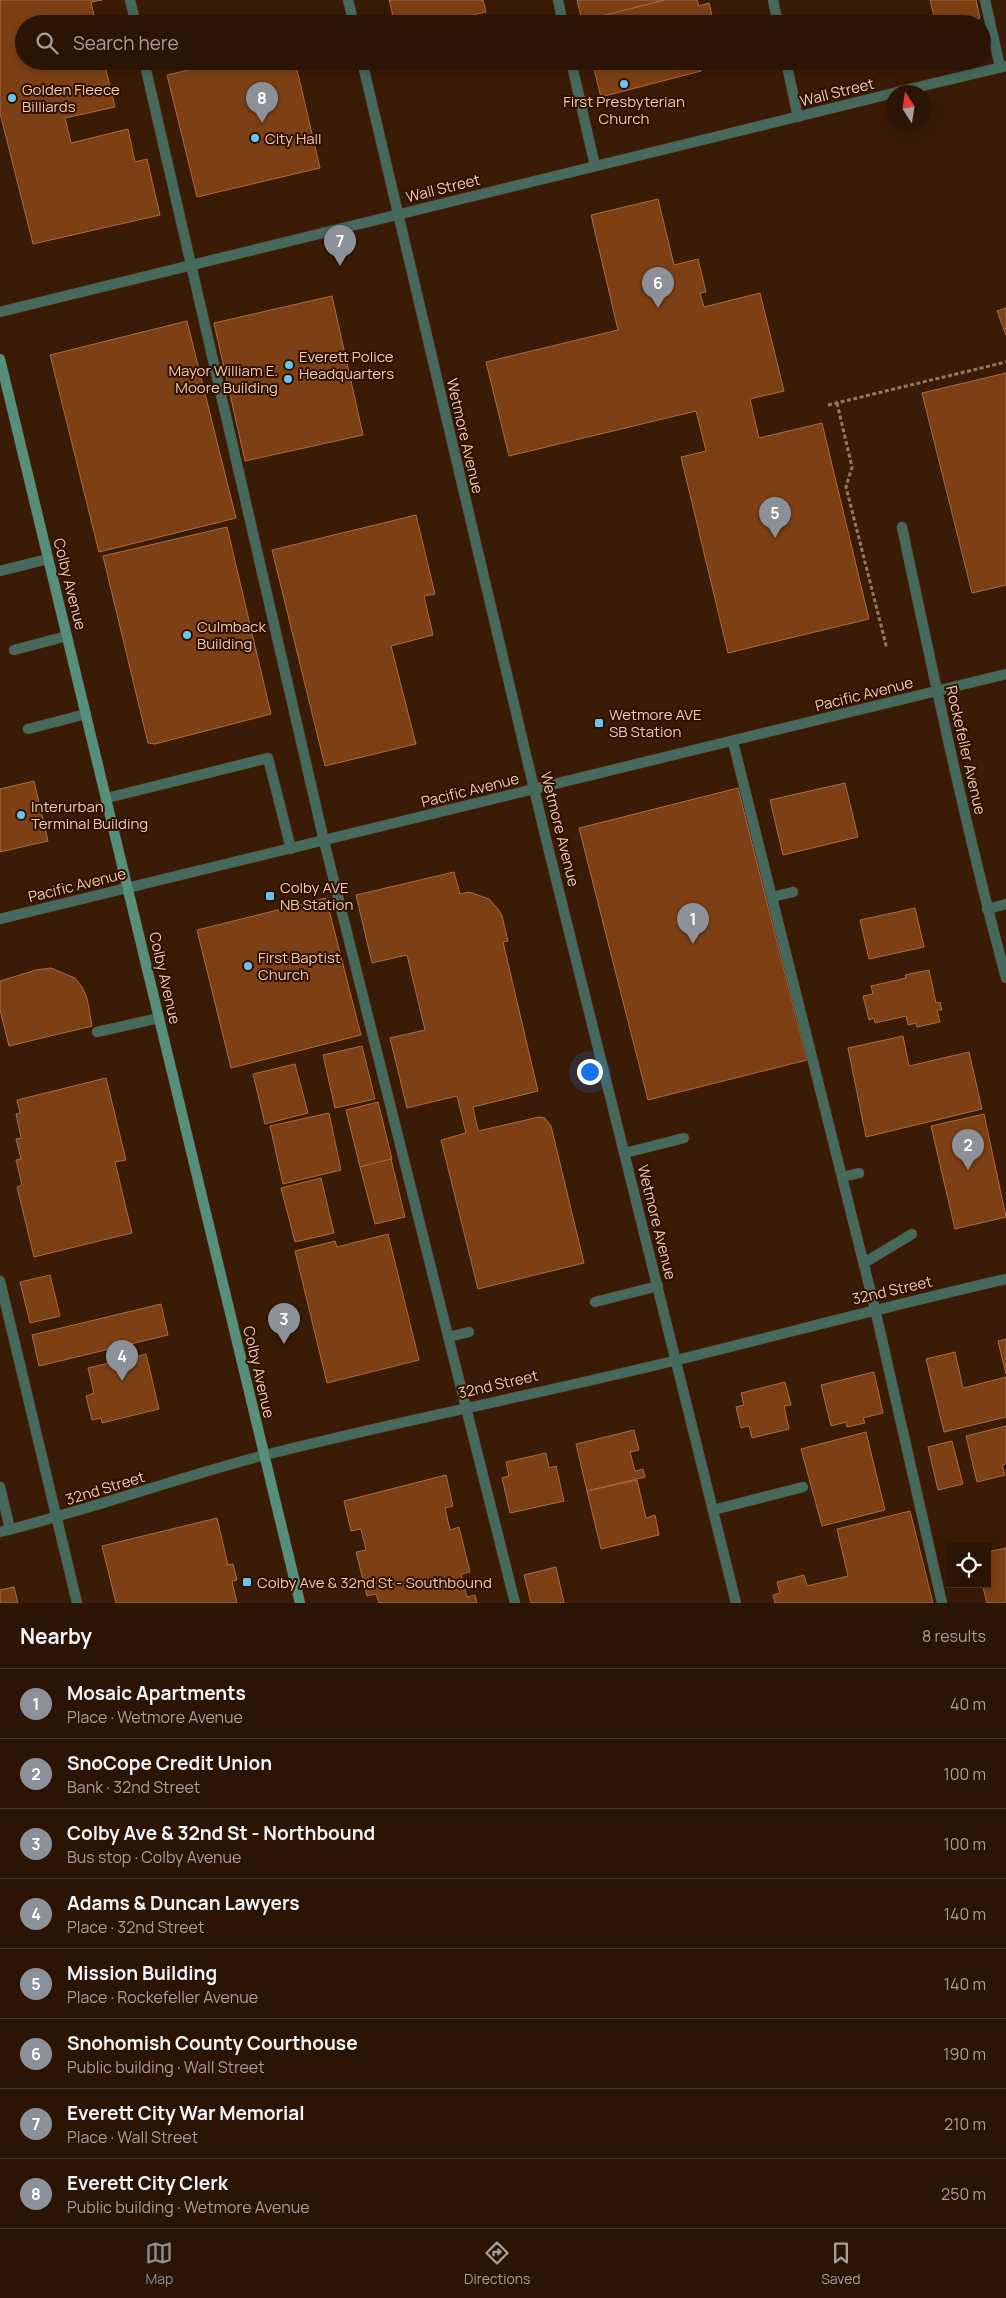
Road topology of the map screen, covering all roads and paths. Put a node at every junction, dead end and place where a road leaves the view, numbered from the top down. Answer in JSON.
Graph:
{"nodes":[{"id":1,"x":130,"y":0,"type":"edge"},
{"id":2,"x":348,"y":0,"type":"edge"},
{"id":3,"x":558,"y":0,"type":"edge"},
{"id":4,"x":773,"y":0,"type":"edge"},
{"id":5,"x":985,"y":0,"type":"edge"},
{"id":6,"x":134,"y":15,"type":"edge"},
{"id":7,"x":352,"y":15,"type":"edge"},
{"id":8,"x":561,"y":15,"type":"edge"},
{"id":9,"x":776,"y":15,"type":"edge"},
{"id":10,"x":989,"y":15,"type":"edge"},
{"id":11,"x":991,"y":22,"type":"edge"},
{"id":12,"x":1003,"y":67,"type":"edge"},
{"id":13,"x":146,"y":70,"type":"edge"},
{"id":14,"x":364,"y":70,"type":"edge"},
{"id":15,"x":573,"y":70,"type":"edge"},
{"id":16,"x":788,"y":70,"type":"edge"},
{"id":17,"x":991,"y":70,"type":"edge"},
{"id":18,"x":928,"y":85,"type":"edge"},
{"id":19,"x":886,"y":95,"type":"edge"},
{"id":20,"x":798,"y":117,"type":"junction"},
{"id":21,"x":595,"y":166,"type":"junction"},
{"id":22,"x":397,"y":215,"type":"junction"},
{"id":23,"x":192,"y":265,"type":"junction"},
{"id":24,"x":0,"y":312,"type":"edge"},
{"id":25,"x":0,"y":360,"type":"edge"},
{"id":26,"x":1006,"y":362,"type":"edge"},
{"id":27,"x":837,"y":403,"type":"junction"},
{"id":28,"x":828,"y":405,"type":"dead end"},
{"id":29,"x":902,"y":527,"type":"dead end"},
{"id":30,"x":48,"y":559,"type":"junction"},
{"id":31,"x":0,"y":571,"type":"edge"},
{"id":32,"x":67,"y":636,"type":"junction"},
{"id":33,"x":887,"y":649,"type":"dead end"},
{"id":34,"x":14,"y":650,"type":"dead end"},
{"id":35,"x":1006,"y":674,"type":"edge"},
{"id":36,"x":937,"y":691,"type":"junction"},
{"id":37,"x":86,"y":714,"type":"junction"},
{"id":38,"x":28,"y":729,"type":"dead end"},
{"id":39,"x":733,"y":742,"type":"junction"},
{"id":40,"x":534,"y":790,"type":"junction"},
{"id":41,"x":107,"y":798,"type":"junction"},
{"id":42,"x":324,"y":841,"type":"junction"},
{"id":43,"x":291,"y":849,"type":"junction"},
{"id":44,"x":128,"y":888,"type":"junction"},
{"id":45,"x":793,"y":892,"type":"dead end"},
{"id":46,"x":772,"y":898,"type":"junction"},
{"id":47,"x":1006,"y":904,"type":"edge"},
{"id":48,"x":987,"y":909,"type":"junction"},
{"id":49,"x":0,"y":919,"type":"edge"},
{"id":50,"x":1006,"y":978,"type":"edge"},
{"id":51,"x":159,"y":1018,"type":"junction"},
{"id":52,"x":98,"y":1032,"type":"dead end"},
{"id":53,"x":684,"y":1138,"type":"dead end"},
{"id":54,"x":624,"y":1154,"type":"junction"},
{"id":55,"x":860,"y":1173,"type":"dead end"},
{"id":56,"x":842,"y":1177,"type":"junction"},
{"id":57,"x":912,"y":1234,"type":"dead end"},
{"id":58,"x":864,"y":1263,"type":"junction"},
{"id":59,"x":1006,"y":1279,"type":"edge"},
{"id":60,"x":0,"y":1281,"type":"edge"},
{"id":61,"x":658,"y":1286,"type":"junction"},
{"id":62,"x":595,"y":1302,"type":"dead end"},
{"id":63,"x":875,"y":1309,"type":"junction"},
{"id":64,"x":469,"y":1332,"type":"dead end"},
{"id":65,"x":449,"y":1337,"type":"junction"},
{"id":66,"x":676,"y":1360,"type":"junction"},
{"id":67,"x":467,"y":1407,"type":"junction"},
{"id":68,"x":264,"y":1456,"type":"junction"},
{"id":69,"x":0,"y":1487,"type":"edge"},
{"id":70,"x":802,"y":1487,"type":"dead end"},
{"id":71,"x":713,"y":1510,"type":"junction"},
{"id":72,"x":56,"y":1518,"type":"junction"},
{"id":73,"x":5,"y":1530,"type":"edge"},
{"id":74,"x":77,"y":1603,"type":"edge"},
{"id":75,"x":300,"y":1603,"type":"edge"},
{"id":76,"x":515,"y":1603,"type":"edge"},
{"id":77,"x":736,"y":1603,"type":"edge"},
{"id":78,"x":942,"y":1603,"type":"edge"}],
"edges":[{"from":1,"to":6,"type":"street"},
{"from":2,"to":7,"type":"street"},
{"from":3,"to":8,"type":"street"},
{"from":4,"to":9,"type":"street"},
{"from":5,"to":10,"type":"street"},
{"from":11,"to":12,"type":"street"},
{"from":13,"to":23,"type":"street"},
{"from":14,"to":22,"type":"street","name":"Wetmore Avenue"},
{"from":15,"to":21,"type":"street"},
{"from":16,"to":20,"type":"street"},
{"from":17,"to":18,"type":"street","name":"Wall Street"},
{"from":19,"to":20,"type":"street","name":"Wall Street"},
{"from":20,"to":21,"type":"street","name":"Wall Street"},
{"from":21,"to":22,"type":"street","name":"Wall Street"},
{"from":22,"to":23,"type":"street","name":"Wall Street"},
{"from":22,"to":40,"type":"street","name":"Wetmore Avenue"},
{"from":23,"to":24,"type":"street","name":"Wall Street"},
{"from":23,"to":42,"type":"street"},
{"from":25,"to":30,"type":"main road","name":"Colby Avenue"},
{"from":26,"to":27,"type":"path"},
{"from":27,"to":28,"type":"path"},
{"from":27,"to":33,"type":"path"},
{"from":29,"to":36,"type":"street","name":"Rockefeller Avenue"},
{"from":30,"to":31,"type":"street"},
{"from":30,"to":32,"type":"main road","name":"Colby Avenue"},
{"from":32,"to":34,"type":"street"},
{"from":32,"to":37,"type":"main road","name":"Colby Avenue"},
{"from":35,"to":36,"type":"street","name":"Pacific Avenue"},
{"from":36,"to":39,"type":"street","name":"Pacific Avenue"},
{"from":36,"to":48,"type":"street","name":"Rockefeller Avenue"},
{"from":37,"to":38,"type":"street"},
{"from":37,"to":41,"type":"main road","name":"Colby Avenue"},
{"from":39,"to":40,"type":"street","name":"Pacific Avenue"},
{"from":39,"to":46,"type":"street"},
{"from":40,"to":42,"type":"street","name":"Pacific Avenue"},
{"from":40,"to":54,"type":"street","name":"Wetmore Avenue"},
{"from":41,"to":43,"type":"street"},
{"from":41,"to":44,"type":"main road","name":"Colby Avenue"},
{"from":42,"to":43,"type":"street","name":"Pacific Avenue"},
{"from":42,"to":65,"type":"street"},
{"from":43,"to":44,"type":"street","name":"Pacific Avenue"},
{"from":44,"to":49,"type":"street","name":"Pacific Avenue"},
{"from":44,"to":51,"type":"main road","name":"Colby Avenue"},
{"from":45,"to":46,"type":"street"},
{"from":46,"to":56,"type":"street"},
{"from":47,"to":48,"type":"street"},
{"from":48,"to":50,"type":"street","name":"Rockefeller Avenue"},
{"from":51,"to":52,"type":"street"},
{"from":51,"to":68,"type":"main road","name":"Colby Avenue"},
{"from":53,"to":54,"type":"street"},
{"from":54,"to":61,"type":"street","name":"Wetmore Avenue"},
{"from":55,"to":56,"type":"street"},
{"from":56,"to":58,"type":"street"},
{"from":57,"to":58,"type":"street"},
{"from":58,"to":63,"type":"street"},
{"from":59,"to":63,"type":"street","name":"32nd Street"},
{"from":60,"to":72,"type":"street"},
{"from":61,"to":62,"type":"street"},
{"from":61,"to":66,"type":"street","name":"Wetmore Avenue"},
{"from":63,"to":66,"type":"street","name":"32nd Street"},
{"from":63,"to":78,"type":"street"},
{"from":64,"to":65,"type":"street"},
{"from":65,"to":67,"type":"street"},
{"from":66,"to":67,"type":"street","name":"32nd Street"},
{"from":66,"to":71,"type":"street","name":"Wetmore Avenue"},
{"from":67,"to":68,"type":"street","name":"32nd Street"},
{"from":67,"to":76,"type":"street"},
{"from":68,"to":72,"type":"street","name":"32nd Street"},
{"from":68,"to":75,"type":"main road","name":"Colby Avenue"},
{"from":69,"to":73,"type":"street"},
{"from":70,"to":71,"type":"street"},
{"from":71,"to":77,"type":"street","name":"Wetmore Avenue"},
{"from":72,"to":73,"type":"street","name":"32nd Street"},
{"from":72,"to":74,"type":"street"}]}
